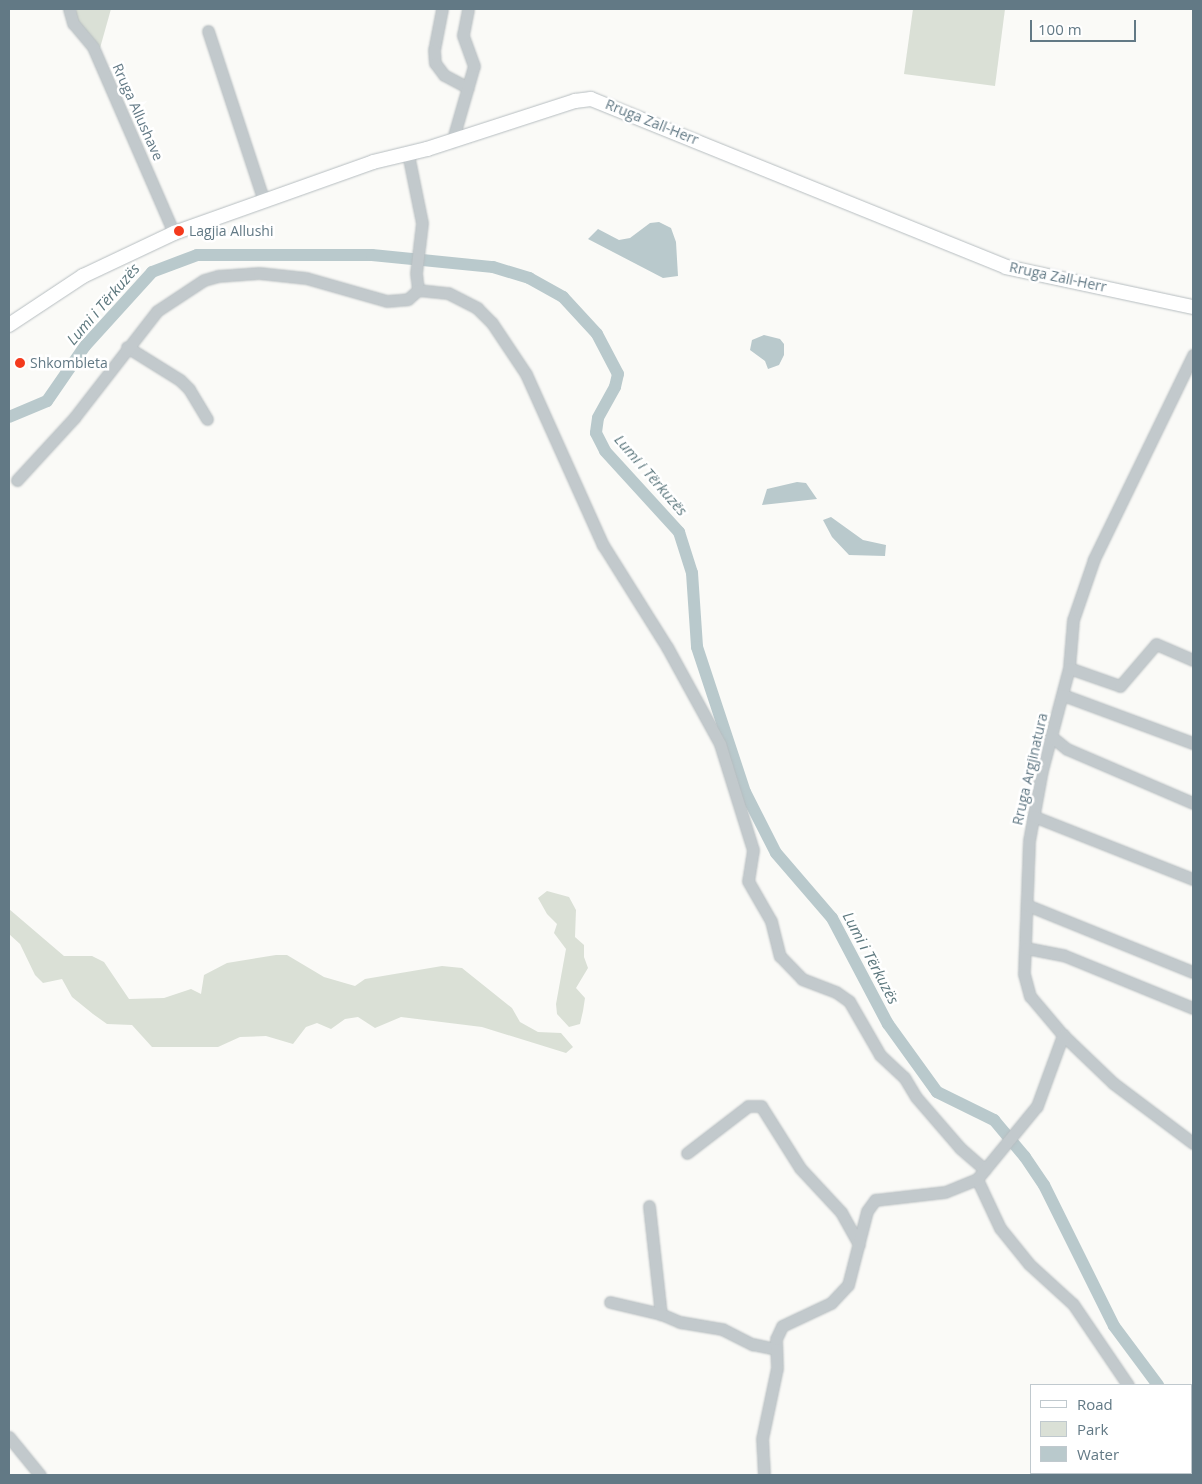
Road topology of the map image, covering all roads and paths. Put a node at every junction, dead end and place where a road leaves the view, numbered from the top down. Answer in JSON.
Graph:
{"nodes":[{"id":1,"x":442,"y":9,"type":"edge"},
{"id":2,"x":468,"y":9,"type":"edge"},
{"id":3,"x":70,"y":14,"type":"edge"},
{"id":4,"x":208,"y":31,"type":"dead end"},
{"id":5,"x":468,"y":88,"type":"junction"},
{"id":6,"x":452,"y":142,"type":"junction"},
{"id":7,"x":408,"y":154,"type":"junction"},
{"id":8,"x":264,"y":201,"type":"junction"},
{"id":9,"x":174,"y":232,"type":"junction"},
{"id":10,"x":418,"y":290,"type":"junction"},
{"id":11,"x":1193,"y":307,"type":"edge"},
{"id":12,"x":9,"y":325,"type":"edge"},
{"id":13,"x":127,"y":347,"type":"junction"},
{"id":14,"x":1193,"y":355,"type":"edge"},
{"id":15,"x":207,"y":419,"type":"dead end"},
{"id":16,"x":17,"y":480,"type":"dead end"},
{"id":17,"x":1193,"y":660,"type":"edge"},
{"id":18,"x":1069,"y":668,"type":"junction"},
{"id":19,"x":1063,"y":694,"type":"junction"},
{"id":20,"x":1052,"y":737,"type":"junction"},
{"id":21,"x":1193,"y":743,"type":"edge"},
{"id":22,"x":1193,"y":803,"type":"edge"},
{"id":23,"x":1033,"y":816,"type":"junction"},
{"id":24,"x":1193,"y":879,"type":"edge"},
{"id":25,"x":1027,"y":905,"type":"junction"},
{"id":26,"x":1026,"y":948,"type":"junction"},
{"id":27,"x":1193,"y":972,"type":"edge"},
{"id":28,"x":1193,"y":1008,"type":"edge"},
{"id":29,"x":1063,"y":1035,"type":"junction"},
{"id":30,"x":1193,"y":1143,"type":"edge"},
{"id":31,"x":687,"y":1153,"type":"dead end"},
{"id":32,"x":981,"y":1175,"type":"junction"},
{"id":33,"x":649,"y":1206,"type":"dead end"},
{"id":34,"x":859,"y":1244,"type":"junction"},
{"id":35,"x":610,"y":1302,"type":"dead end"},
{"id":36,"x":662,"y":1314,"type":"junction"},
{"id":37,"x":775,"y":1349,"type":"junction"},
{"id":38,"x":1127,"y":1384,"type":"edge"},
{"id":39,"x":9,"y":1437,"type":"edge"},
{"id":40,"x":40,"y":1475,"type":"edge"},
{"id":41,"x":764,"y":1475,"type":"edge"}],
"edges":[{"from":1,"to":5,"type":"street"},
{"from":2,"to":5,"type":"street"},
{"from":3,"to":9,"type":"street","name":"Rruga Allushave"},
{"from":4,"to":8,"type":"street"},
{"from":5,"to":6,"type":"street"},
{"from":6,"to":7,"type":"main road","name":"Rruga Zall-Herr"},
{"from":6,"to":11,"type":"main road","name":"Rruga Zall-Herr"},
{"from":7,"to":8,"type":"main road","name":"Rruga Zall-Herr"},
{"from":7,"to":10,"type":"street"},
{"from":8,"to":9,"type":"main road","name":"Rruga Zall-Herr"},
{"from":9,"to":12,"type":"main road","name":"Rruga Zall-Herr"},
{"from":10,"to":13,"type":"street"},
{"from":10,"to":32,"type":"street"},
{"from":13,"to":15,"type":"street"},
{"from":13,"to":16,"type":"street"},
{"from":14,"to":18,"type":"street","name":"Rruga Argjinatura"},
{"from":17,"to":18,"type":"street"},
{"from":18,"to":19,"type":"street","name":"Rruga Argjinatura"},
{"from":19,"to":20,"type":"street","name":"Rruga Argjinatura"},
{"from":19,"to":21,"type":"street"},
{"from":20,"to":22,"type":"street"},
{"from":20,"to":23,"type":"street","name":"Rruga Argjinatura"},
{"from":23,"to":24,"type":"street"},
{"from":23,"to":25,"type":"street","name":"Rruga Argjinatura"},
{"from":25,"to":26,"type":"street","name":"Rruga Argjinatura"},
{"from":25,"to":27,"type":"street"},
{"from":26,"to":28,"type":"street"},
{"from":26,"to":29,"type":"street","name":"Rruga Argjinatura"},
{"from":29,"to":30,"type":"street","name":"Rruga Argjinatura"},
{"from":29,"to":32,"type":"street"},
{"from":31,"to":34,"type":"street"},
{"from":32,"to":34,"type":"street"},
{"from":32,"to":38,"type":"street"},
{"from":33,"to":36,"type":"street"},
{"from":34,"to":37,"type":"street"},
{"from":35,"to":36,"type":"street"},
{"from":36,"to":37,"type":"street"},
{"from":37,"to":41,"type":"street"},
{"from":39,"to":40,"type":"street"}]}
